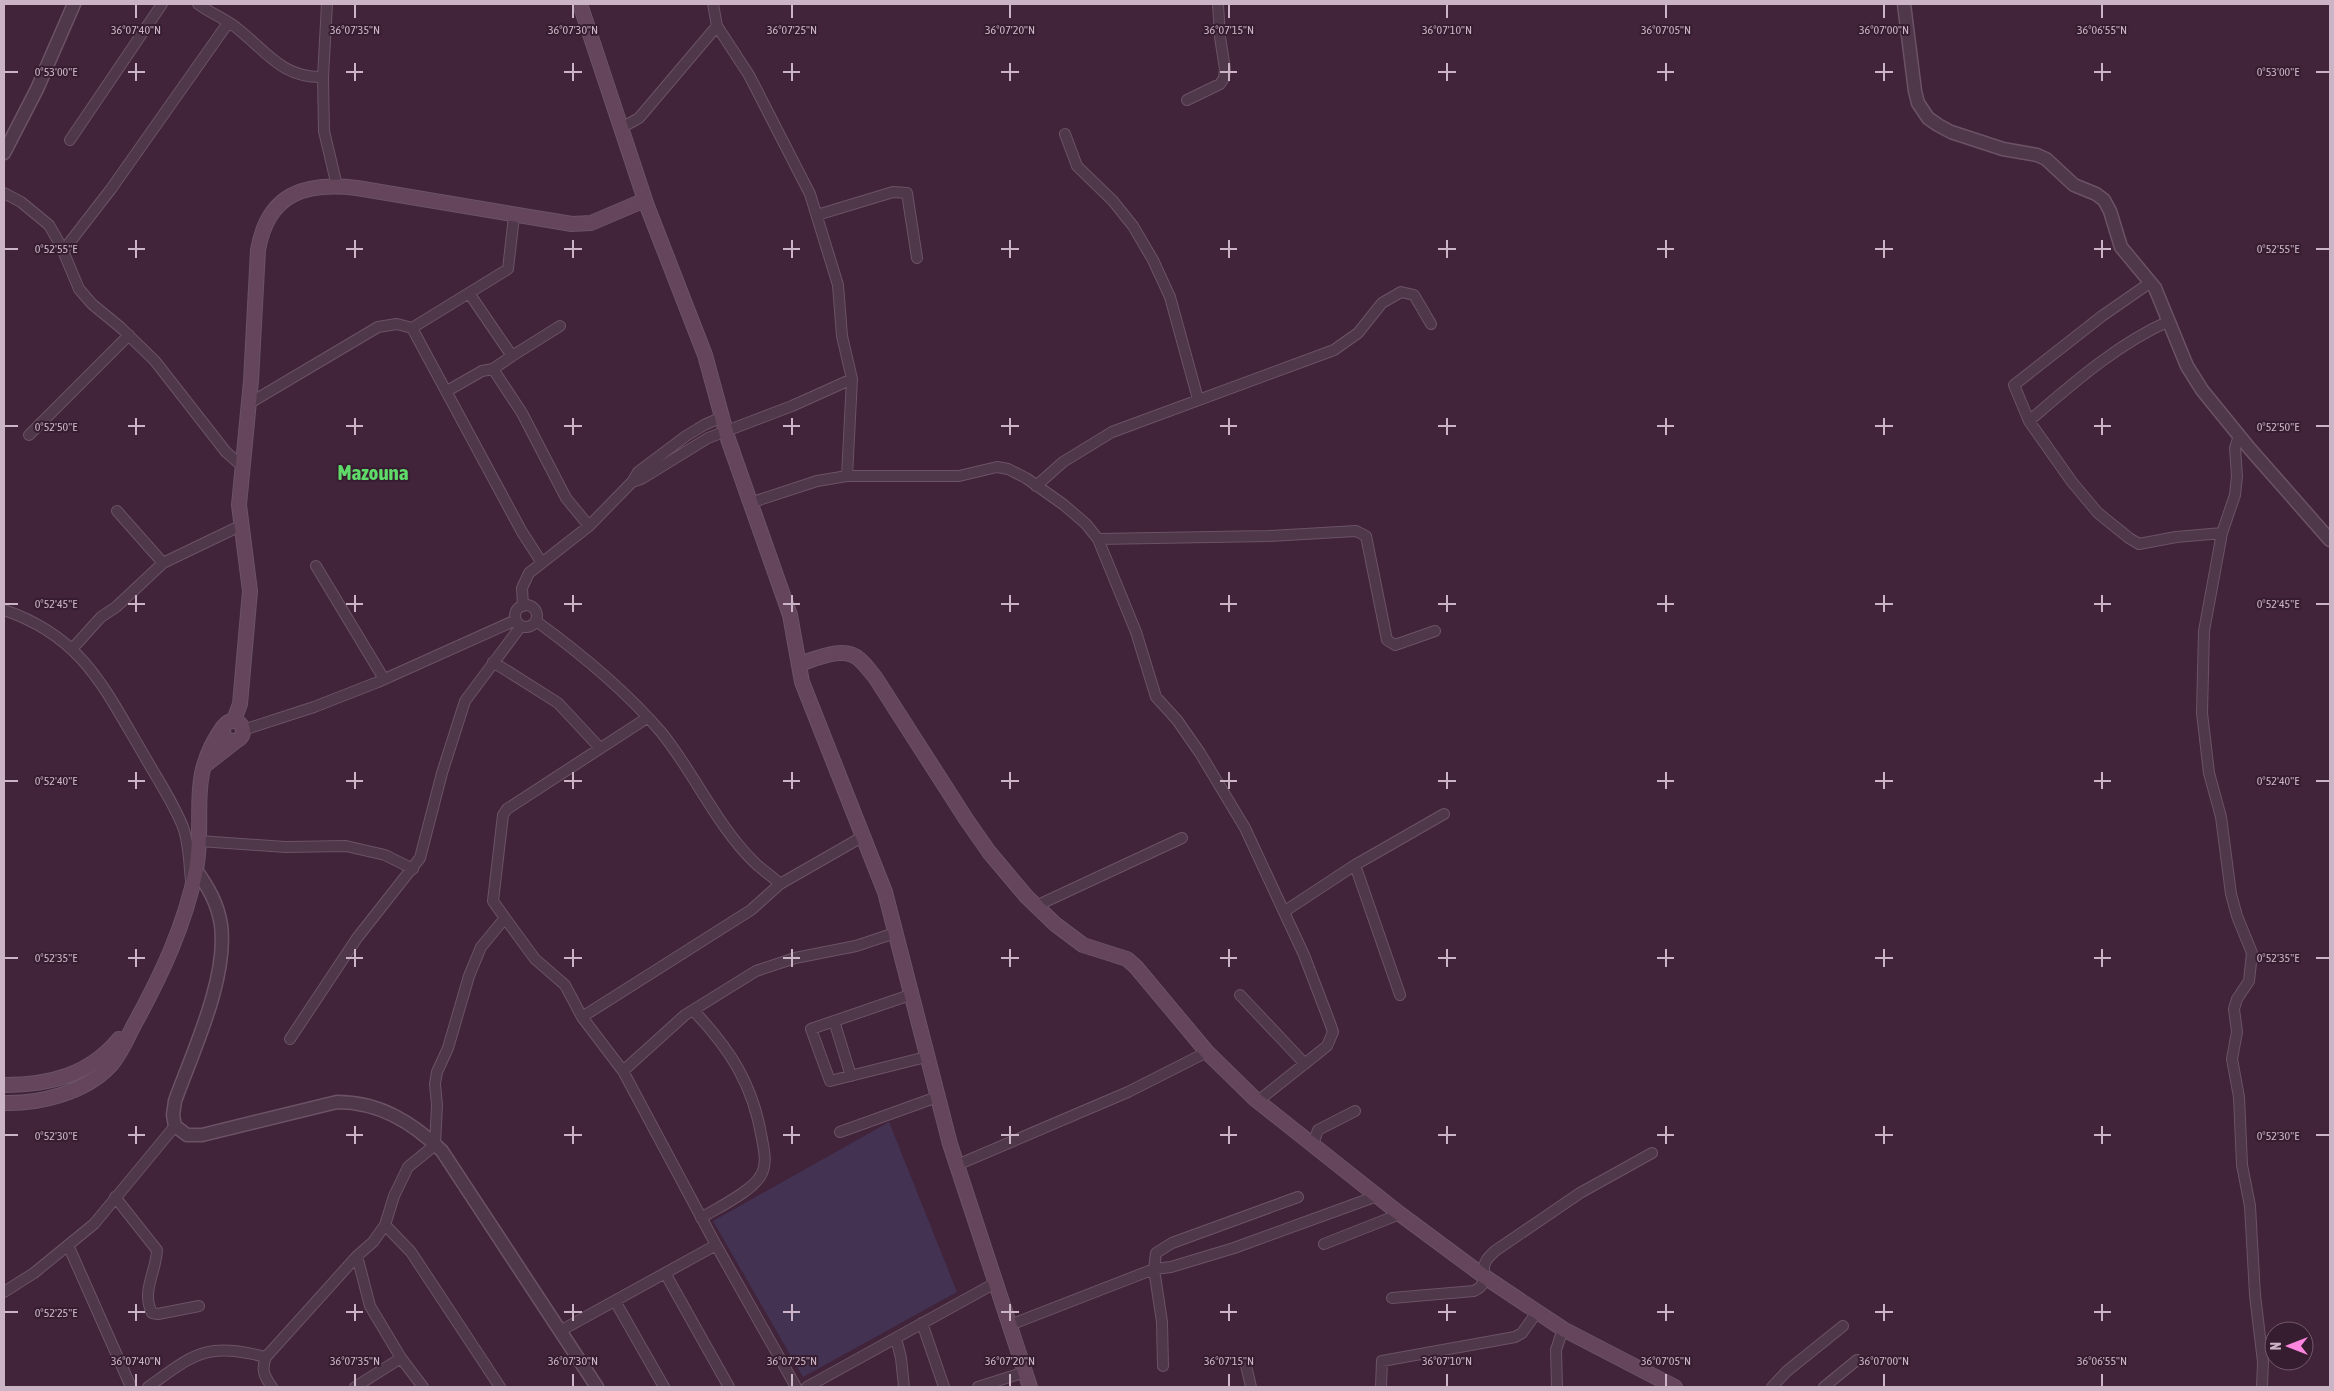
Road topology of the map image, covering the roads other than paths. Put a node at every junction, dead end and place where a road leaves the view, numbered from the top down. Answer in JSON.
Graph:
{"nodes":[{"id":1,"x":74,"y":4,"type":"edge"},
{"id":2,"x":162,"y":4,"type":"edge"},
{"id":3,"x":198,"y":4,"type":"edge"},
{"id":4,"x":327,"y":4,"type":"edge"},
{"id":5,"x":580,"y":4,"type":"edge"},
{"id":6,"x":713,"y":4,"type":"edge"},
{"id":7,"x":1218,"y":4,"type":"edge"},
{"id":8,"x":1904,"y":4,"type":"edge"},
{"id":9,"x":228,"y":23,"type":"junction"},
{"id":10,"x":717,"y":26,"type":"junction"},
{"id":11,"x":323,"y":77,"type":"junction"},
{"id":12,"x":1187,"y":100,"type":"dead end"},
{"id":13,"x":621,"y":128,"type":"junction"},
{"id":14,"x":1065,"y":134,"type":"dead end"},
{"id":15,"x":70,"y":140,"type":"dead end"},
{"id":16,"x":4,"y":154,"type":"edge"},
{"id":17,"x":337,"y":186,"type":"junction"},
{"id":18,"x":4,"y":193,"type":"edge"},
{"id":19,"x":645,"y":200,"type":"junction"},
{"id":20,"x":817,"y":215,"type":"junction"},
{"id":21,"x":514,"y":216,"type":"junction"},
{"id":22,"x":63,"y":251,"type":"junction"},
{"id":23,"x":917,"y":258,"type":"dead end"},
{"id":24,"x":2151,"y":282,"type":"junction"},
{"id":25,"x":469,"y":293,"type":"junction"},
{"id":26,"x":2169,"y":321,"type":"junction"},
{"id":27,"x":1431,"y":324,"type":"dead end"},
{"id":28,"x":560,"y":326,"type":"dead end"},
{"id":29,"x":412,"y":328,"type":"junction"},
{"id":30,"x":129,"y":336,"type":"junction"},
{"id":31,"x":512,"y":356,"type":"junction"},
{"id":32,"x":493,"y":369,"type":"junction"},
{"id":33,"x":852,"y":379,"type":"junction"},
{"id":34,"x":447,"y":391,"type":"junction"},
{"id":35,"x":1198,"y":399,"type":"junction"},
{"id":36,"x":248,"y":404,"type":"junction"},
{"id":37,"x":2029,"y":421,"type":"junction"},
{"id":38,"x":724,"y":424,"type":"junction"},
{"id":39,"x":30,"y":435,"type":"dead end"},
{"id":40,"x":2239,"y":436,"type":"junction"},
{"id":41,"x":242,"y":466,"type":"junction"},
{"id":42,"x":847,"y":476,"type":"junction"},
{"id":43,"x":1036,"y":486,"type":"junction"},
{"id":44,"x":750,"y":502,"type":"junction"},
{"id":45,"x":117,"y":512,"type":"dead end"},
{"id":46,"x":240,"y":526,"type":"junction"},
{"id":47,"x":589,"y":526,"type":"junction"},
{"id":48,"x":2222,"y":533,"type":"junction"},
{"id":49,"x":1098,"y":539,"type":"junction"},
{"id":50,"x":2330,"y":540,"type":"edge"},
{"id":51,"x":163,"y":563,"type":"junction"},
{"id":52,"x":542,"y":563,"type":"junction"},
{"id":53,"x":316,"y":566,"type":"dead end"},
{"id":54,"x":523,"y":606,"type":"junction"},
{"id":55,"x":4,"y":610,"type":"edge"},
{"id":56,"x":536,"y":621,"type":"junction"},
{"id":57,"x":518,"y":623,"type":"junction"},
{"id":58,"x":1434,"y":631,"type":"dead end"},
{"id":59,"x":72,"y":649,"type":"junction"},
{"id":60,"x":493,"y":662,"type":"junction"},
{"id":61,"x":799,"y":664,"type":"junction"},
{"id":62,"x":384,"y":679,"type":"junction"},
{"id":63,"x":648,"y":718,"type":"junction"},
{"id":64,"x":234,"y":729,"type":"junction"},
{"id":65,"x":600,"y":748,"type":"junction"},
{"id":66,"x":1444,"y":814,"type":"dead end"},
{"id":67,"x":862,"y":837,"type":"junction"},
{"id":68,"x":1182,"y":838,"type":"dead end"},
{"id":69,"x":199,"y":841,"type":"junction"},
{"id":70,"x":1355,"y":865,"type":"junction"},
{"id":71,"x":413,"y":869,"type":"junction"},
{"id":72,"x":194,"y":877,"type":"junction"},
{"id":73,"x":780,"y":884,"type":"junction"},
{"id":74,"x":1036,"y":906,"type":"junction"},
{"id":75,"x":1285,"y":911,"type":"junction"},
{"id":76,"x":505,"y":918,"type":"junction"},
{"id":77,"x":895,"y":934,"type":"junction"},
{"id":78,"x":910,"y":995,"type":"junction"},
{"id":79,"x":1240,"y":995,"type":"dead end"},
{"id":80,"x":1400,"y":995,"type":"dead end"},
{"id":81,"x":693,"y":1010,"type":"junction"},
{"id":82,"x":142,"y":1011,"type":"junction"},
{"id":83,"x":582,"y":1017,"type":"junction"},
{"id":84,"x":834,"y":1021,"type":"junction"},
{"id":85,"x":290,"y":1039,"type":"dead end"},
{"id":86,"x":1207,"y":1052,"type":"junction"},
{"id":87,"x":926,"y":1057,"type":"junction"},
{"id":88,"x":1305,"y":1064,"type":"junction"},
{"id":89,"x":623,"y":1071,"type":"junction"},
{"id":90,"x":851,"y":1076,"type":"junction"},
{"id":91,"x":4,"y":1086,"type":"edge"},
{"id":92,"x":937,"y":1097,"type":"junction"},
{"id":93,"x":1258,"y":1101,"type":"junction"},
{"id":94,"x":4,"y":1104,"type":"edge"},
{"id":95,"x":1355,"y":1111,"type":"dead end"},
{"id":96,"x":175,"y":1126,"type":"junction"},
{"id":97,"x":840,"y":1132,"type":"dead end"},
{"id":98,"x":435,"y":1144,"type":"junction"},
{"id":99,"x":1313,"y":1144,"type":"junction"},
{"id":100,"x":1652,"y":1153,"type":"dead end"},
{"id":101,"x":957,"y":1165,"type":"junction"},
{"id":102,"x":1378,"y":1196,"type":"junction"},
{"id":103,"x":115,"y":1197,"type":"junction"},
{"id":104,"x":1298,"y":1197,"type":"dead end"},
{"id":105,"x":1400,"y":1214,"type":"junction"},
{"id":106,"x":701,"y":1218,"type":"junction"},
{"id":107,"x":385,"y":1226,"type":"junction"},
{"id":108,"x":1324,"y":1244,"type":"dead end"},
{"id":109,"x":68,"y":1245,"type":"junction"},
{"id":110,"x":716,"y":1245,"type":"junction"},
{"id":111,"x":357,"y":1256,"type":"junction"},
{"id":112,"x":1154,"y":1269,"type":"junction"},
{"id":113,"x":665,"y":1273,"type":"junction"},
{"id":114,"x":1484,"y":1276,"type":"junction"},
{"id":115,"x":997,"y":1282,"type":"junction"},
{"id":116,"x":4,"y":1292,"type":"edge"},
{"id":117,"x":1392,"y":1298,"type":"dead end"},
{"id":118,"x":615,"y":1301,"type":"junction"},
{"id":119,"x":199,"y":1306,"type":"dead end"},
{"id":120,"x":1537,"y":1312,"type":"junction"},
{"id":121,"x":922,"y":1323,"type":"junction"},
{"id":122,"x":1010,"y":1325,"type":"junction"},
{"id":123,"x":1844,"y":1326,"type":"dead end"},
{"id":124,"x":1563,"y":1329,"type":"junction"},
{"id":125,"x":560,"y":1331,"type":"junction"},
{"id":126,"x":896,"y":1338,"type":"junction"},
{"id":127,"x":266,"y":1357,"type":"junction"},
{"id":128,"x":401,"y":1358,"type":"junction"},
{"id":129,"x":1857,"y":1360,"type":"dead end"},
{"id":130,"x":1245,"y":1361,"type":"dead end"},
{"id":131,"x":1163,"y":1366,"type":"dead end"},
{"id":132,"x":1025,"y":1372,"type":"junction"},
{"id":133,"x":131,"y":1387,"type":"edge"},
{"id":134,"x":148,"y":1387,"type":"edge"},
{"id":135,"x":272,"y":1387,"type":"edge"},
{"id":136,"x":355,"y":1387,"type":"edge"},
{"id":137,"x":423,"y":1387,"type":"edge"},
{"id":138,"x":500,"y":1387,"type":"edge"},
{"id":139,"x":597,"y":1387,"type":"edge"},
{"id":140,"x":664,"y":1387,"type":"edge"},
{"id":141,"x":729,"y":1387,"type":"edge"},
{"id":142,"x":796,"y":1387,"type":"edge"},
{"id":143,"x":807,"y":1387,"type":"edge"},
{"id":144,"x":904,"y":1387,"type":"edge"},
{"id":145,"x":944,"y":1387,"type":"edge"},
{"id":146,"x":978,"y":1387,"type":"edge"},
{"id":147,"x":1030,"y":1387,"type":"edge"},
{"id":148,"x":1251,"y":1387,"type":"edge"},
{"id":149,"x":1381,"y":1387,"type":"edge"},
{"id":150,"x":1557,"y":1387,"type":"edge"},
{"id":151,"x":1675,"y":1387,"type":"edge"},
{"id":152,"x":1772,"y":1387,"type":"edge"},
{"id":153,"x":1824,"y":1387,"type":"edge"},
{"id":154,"x":2262,"y":1387,"type":"edge"}],
"edges":[{"from":1,"to":16,"type":"street"},
{"from":2,"to":15,"type":"street"},
{"from":3,"to":9,"type":"street"},
{"from":4,"to":11,"type":"street"},
{"from":5,"to":13,"type":"main road"},
{"from":6,"to":10,"type":"street"},
{"from":7,"to":12,"type":"street"},
{"from":8,"to":24,"type":"street"},
{"from":9,"to":11,"type":"street"},
{"from":9,"to":22,"type":"street"},
{"from":10,"to":13,"type":"street"},
{"from":10,"to":20,"type":"street"},
{"from":11,"to":17,"type":"street"},
{"from":13,"to":19,"type":"main road"},
{"from":14,"to":35,"type":"street"},
{"from":17,"to":21,"type":"main road"},
{"from":17,"to":36,"type":"main road"},
{"from":18,"to":22,"type":"street"},
{"from":19,"to":21,"type":"main road"},
{"from":19,"to":38,"type":"main road"},
{"from":20,"to":23,"type":"street"},
{"from":20,"to":33,"type":"street"},
{"from":21,"to":25,"type":"street"},
{"from":22,"to":30,"type":"street"},
{"from":24,"to":26,"type":"street"},
{"from":24,"to":37,"type":"street"},
{"from":25,"to":29,"type":"street"},
{"from":25,"to":31,"type":"street"},
{"from":26,"to":37,"type":"street"},
{"from":26,"to":40,"type":"street"},
{"from":27,"to":35,"type":"street"},
{"from":28,"to":31,"type":"street"},
{"from":29,"to":34,"type":"street"},
{"from":29,"to":36,"type":"street"},
{"from":30,"to":39,"type":"street"},
{"from":30,"to":41,"type":"street"},
{"from":31,"to":32,"type":"street"},
{"from":32,"to":34,"type":"street"},
{"from":32,"to":47,"type":"street"},
{"from":33,"to":38,"type":"street"},
{"from":33,"to":42,"type":"street"},
{"from":34,"to":52,"type":"street"},
{"from":35,"to":43,"type":"street"},
{"from":36,"to":41,"type":"main road"},
{"from":37,"to":48,"type":"street"},
{"from":38,"to":44,"type":"main road"},
{"from":38,"to":47,"type":"street"},
{"from":40,"to":48,"type":"street"},
{"from":40,"to":50,"type":"street"},
{"from":41,"to":46,"type":"main road"},
{"from":42,"to":43,"type":"street"},
{"from":42,"to":44,"type":"street"},
{"from":43,"to":49,"type":"street"},
{"from":44,"to":61,"type":"main road"},
{"from":45,"to":51,"type":"street"},
{"from":46,"to":51,"type":"street"},
{"from":46,"to":64,"type":"main road"},
{"from":47,"to":52,"type":"street"},
{"from":48,"to":154,"type":"street"},
{"from":49,"to":58,"type":"street"},
{"from":49,"to":75,"type":"street"},
{"from":51,"to":59,"type":"street"},
{"from":52,"to":54,"type":"street"},
{"from":53,"to":62,"type":"street"},
{"from":54,"to":56,"type":"street"},
{"from":54,"to":57,"type":"street"},
{"from":55,"to":59,"type":"street"},
{"from":56,"to":57,"type":"street"},
{"from":56,"to":63,"type":"street"},
{"from":57,"to":60,"type":"street"},
{"from":57,"to":62,"type":"street"},
{"from":59,"to":72,"type":"street"},
{"from":60,"to":65,"type":"street"},
{"from":60,"to":71,"type":"street"},
{"from":61,"to":67,"type":"main road"},
{"from":61,"to":74,"type":"main road"},
{"from":62,"to":64,"type":"street"},
{"from":63,"to":65,"type":"street"},
{"from":63,"to":73,"type":"street"},
{"from":64,"to":69,"type":"main road"},
{"from":65,"to":76,"type":"street"},
{"from":66,"to":70,"type":"street"},
{"from":67,"to":73,"type":"street"},
{"from":67,"to":77,"type":"main road"},
{"from":68,"to":74,"type":"street"},
{"from":69,"to":71,"type":"street"},
{"from":69,"to":72,"type":"main road"},
{"from":70,"to":75,"type":"street"},
{"from":70,"to":80,"type":"street"},
{"from":71,"to":85,"type":"street"},
{"from":72,"to":82,"type":"main road"},
{"from":72,"to":96,"type":"street"},
{"from":73,"to":83,"type":"street"},
{"from":74,"to":86,"type":"main road"},
{"from":75,"to":88,"type":"street"},
{"from":76,"to":83,"type":"street"},
{"from":76,"to":98,"type":"street"},
{"from":77,"to":78,"type":"main road"},
{"from":77,"to":81,"type":"street"},
{"from":78,"to":84,"type":"street"},
{"from":78,"to":87,"type":"main road"},
{"from":79,"to":88,"type":"street"},
{"from":81,"to":89,"type":"street"},
{"from":81,"to":106,"type":"street"},
{"from":82,"to":91,"type":"main road"},
{"from":82,"to":94,"type":"main road"},
{"from":83,"to":89,"type":"street"},
{"from":84,"to":90,"type":"street"},
{"from":84,"to":90,"type":"street"},
{"from":86,"to":93,"type":"main road"},
{"from":86,"to":101,"type":"street"},
{"from":87,"to":90,"type":"street"},
{"from":87,"to":92,"type":"main road"},
{"from":88,"to":93,"type":"street"},
{"from":89,"to":106,"type":"street"},
{"from":92,"to":97,"type":"street"},
{"from":92,"to":101,"type":"main road"},
{"from":93,"to":99,"type":"main road"},
{"from":95,"to":99,"type":"street"},
{"from":96,"to":98,"type":"street"},
{"from":96,"to":103,"type":"street"},
{"from":98,"to":107,"type":"street"},
{"from":98,"to":125,"type":"street"},
{"from":99,"to":102,"type":"main road"},
{"from":100,"to":114,"type":"street"},
{"from":101,"to":115,"type":"main road"},
{"from":102,"to":105,"type":"main road"},
{"from":102,"to":112,"type":"street"},
{"from":103,"to":109,"type":"street"},
{"from":103,"to":119,"type":"street"},
{"from":104,"to":112,"type":"street"},
{"from":105,"to":108,"type":"street"},
{"from":105,"to":114,"type":"main road"},
{"from":106,"to":110,"type":"street"},
{"from":107,"to":111,"type":"street"},
{"from":107,"to":138,"type":"street"},
{"from":109,"to":116,"type":"street"},
{"from":109,"to":133,"type":"street"},
{"from":110,"to":113,"type":"street"},
{"from":110,"to":142,"type":"street"},
{"from":111,"to":127,"type":"street"},
{"from":111,"to":128,"type":"street"},
{"from":112,"to":122,"type":"street"},
{"from":112,"to":131,"type":"street"},
{"from":113,"to":118,"type":"street"},
{"from":113,"to":141,"type":"street"},
{"from":114,"to":117,"type":"street"},
{"from":114,"to":120,"type":"main road"},
{"from":115,"to":121,"type":"street"},
{"from":115,"to":122,"type":"main road"},
{"from":118,"to":125,"type":"street"},
{"from":118,"to":140,"type":"street"},
{"from":120,"to":124,"type":"main road"},
{"from":120,"to":149,"type":"street"},
{"from":121,"to":126,"type":"street"},
{"from":121,"to":145,"type":"street"},
{"from":122,"to":132,"type":"main road"},
{"from":123,"to":152,"type":"street"},
{"from":124,"to":150,"type":"street"},
{"from":124,"to":151,"type":"main road"},
{"from":125,"to":139,"type":"street"},
{"from":126,"to":143,"type":"street"},
{"from":126,"to":144,"type":"street"},
{"from":127,"to":134,"type":"street"},
{"from":127,"to":135,"type":"street"},
{"from":128,"to":136,"type":"street"},
{"from":128,"to":137,"type":"street"},
{"from":129,"to":153,"type":"street"},
{"from":130,"to":148,"type":"street"},
{"from":132,"to":146,"type":"street"},
{"from":132,"to":147,"type":"main road"}]}
